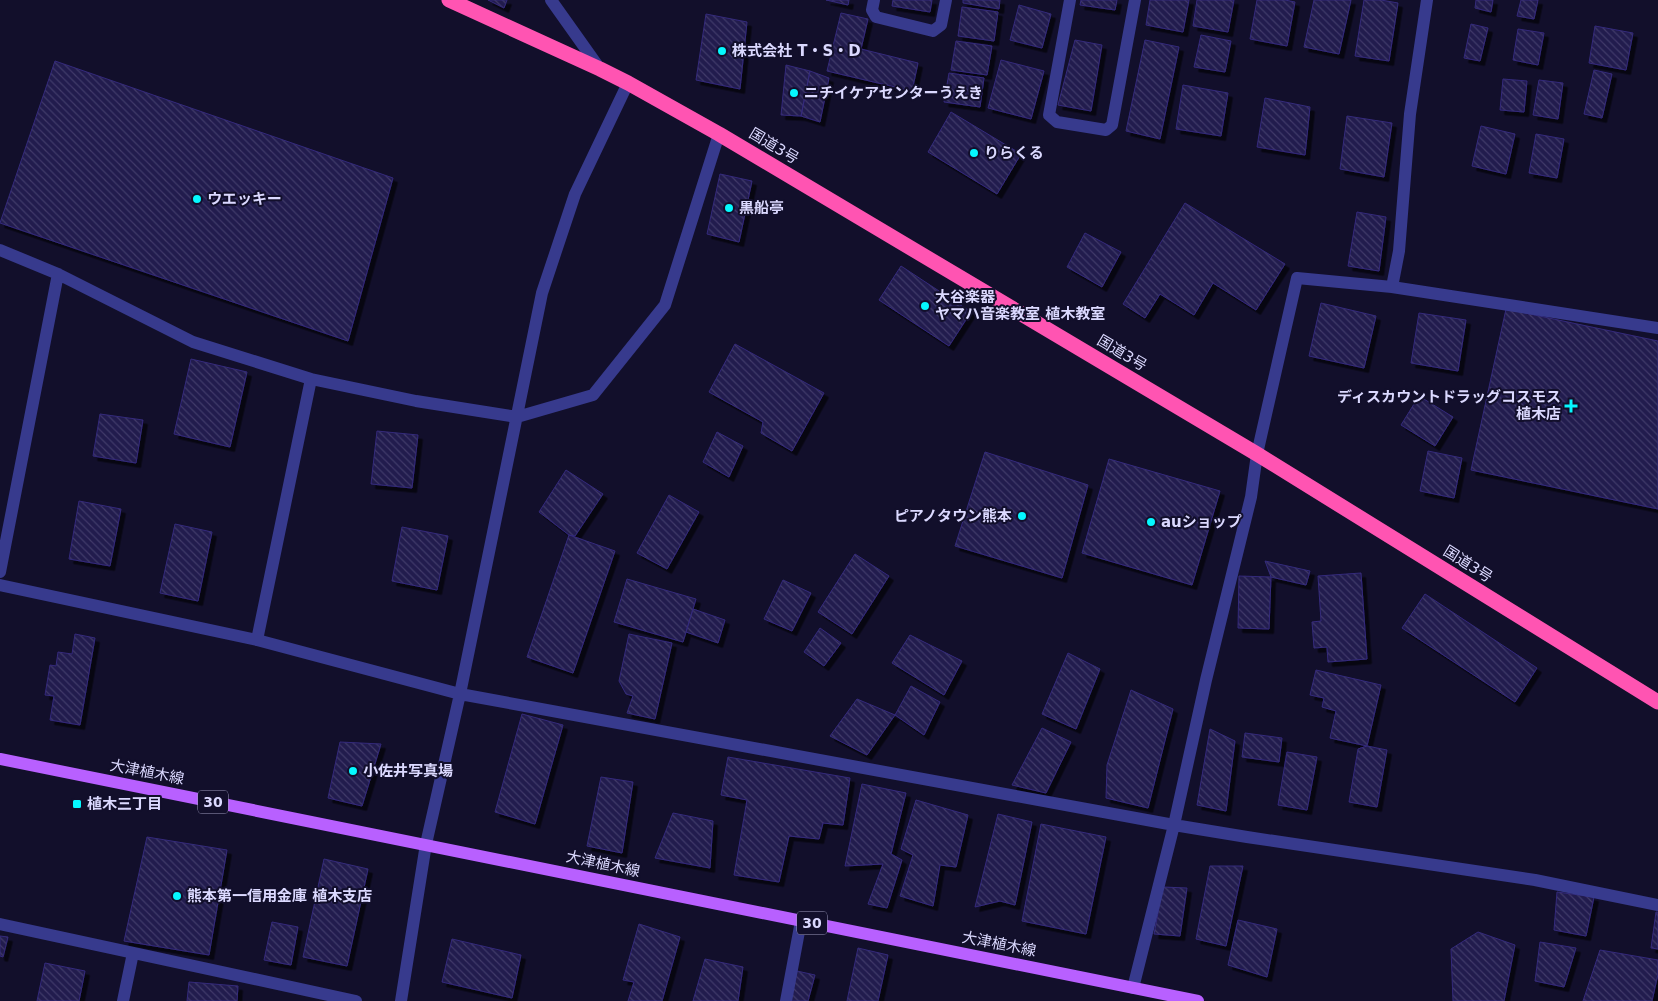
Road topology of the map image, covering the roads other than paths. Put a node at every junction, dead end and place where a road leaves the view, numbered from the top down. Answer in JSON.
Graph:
{"nodes":[{"id":1,"x":450,"y":0,"type":"edge"},
{"id":2,"x":551,"y":0,"type":"edge"},
{"id":3,"x":874,"y":0,"type":"edge"},
{"id":4,"x":946,"y":0,"type":"edge"},
{"id":5,"x":1070,"y":0,"type":"edge"},
{"id":6,"x":1135,"y":0,"type":"edge"},
{"id":7,"x":1427,"y":0,"type":"edge"},
{"id":8,"x":600,"y":69,"type":"junction"},
{"id":9,"x":628,"y":83,"type":"junction"},
{"id":10,"x":719,"y":134,"type":"junction"},
{"id":11,"x":0,"y":250,"type":"edge"},
{"id":12,"x":58,"y":274,"type":"junction"},
{"id":13,"x":1392,"y":287,"type":"junction"},
{"id":14,"x":1658,"y":328,"type":"edge"},
{"id":15,"x":311,"y":378,"type":"junction"},
{"id":16,"x":517,"y":417,"type":"junction"},
{"id":17,"x":1256,"y":454,"type":"junction"},
{"id":18,"x":0,"y":572,"type":"edge"},
{"id":19,"x":0,"y":585,"type":"edge"},
{"id":20,"x":257,"y":640,"type":"junction"},
{"id":21,"x":460,"y":694,"type":"junction"},
{"id":22,"x":1658,"y":702,"type":"edge"},
{"id":23,"x":0,"y":759,"type":"edge"},
{"id":24,"x":1174,"y":825,"type":"junction"},
{"id":25,"x":426,"y":844,"type":"junction"},
{"id":26,"x":1658,"y":905,"type":"edge"},
{"id":27,"x":800,"y":920,"type":"junction"},
{"id":28,"x":0,"y":924,"type":"edge"},
{"id":29,"x":133,"y":953,"type":"junction"},
{"id":30,"x":1133,"y":988,"type":"junction"},
{"id":31,"x":123,"y":1001,"type":"edge"},
{"id":32,"x":356,"y":1001,"type":"edge"},
{"id":33,"x":401,"y":1001,"type":"edge"},
{"id":34,"x":786,"y":1001,"type":"edge"},
{"id":35,"x":1198,"y":1001,"type":"edge"}],
"edges":[{"from":1,"to":8,"type":"highway","name":"国道3号"},
{"from":2,"to":8,"type":"street"},
{"from":3,"to":4,"type":"street"},
{"from":5,"to":6,"type":"street"},
{"from":7,"to":13,"type":"street"},
{"from":8,"to":9,"type":"highway","name":"国道3号"},
{"from":9,"to":10,"type":"highway","name":"国道3号"},
{"from":9,"to":16,"type":"street"},
{"from":10,"to":16,"type":"street"},
{"from":10,"to":17,"type":"highway","name":"国道3号"},
{"from":11,"to":12,"type":"street"},
{"from":12,"to":15,"type":"street"},
{"from":12,"to":18,"type":"street"},
{"from":13,"to":14,"type":"street"},
{"from":13,"to":17,"type":"street"},
{"from":15,"to":16,"type":"street"},
{"from":15,"to":20,"type":"street"},
{"from":16,"to":21,"type":"street"},
{"from":17,"to":22,"type":"highway","name":"国道3号"},
{"from":17,"to":24,"type":"street"},
{"from":19,"to":20,"type":"street"},
{"from":20,"to":21,"type":"street"},
{"from":21,"to":24,"type":"street"},
{"from":21,"to":25,"type":"street"},
{"from":23,"to":25,"type":"main road","name":"大津植木線","number":"30"},
{"from":24,"to":26,"type":"street"},
{"from":24,"to":30,"type":"street"},
{"from":25,"to":27,"type":"main road","name":"大津植木線","number":"30"},
{"from":25,"to":33,"type":"street"},
{"from":27,"to":30,"type":"main road","name":"大津植木線","number":"30"},
{"from":27,"to":34,"type":"street"},
{"from":28,"to":29,"type":"street"},
{"from":29,"to":31,"type":"street"},
{"from":29,"to":32,"type":"street"},
{"from":30,"to":35,"type":"main road","name":"大津植木線","number":"30"}]}
